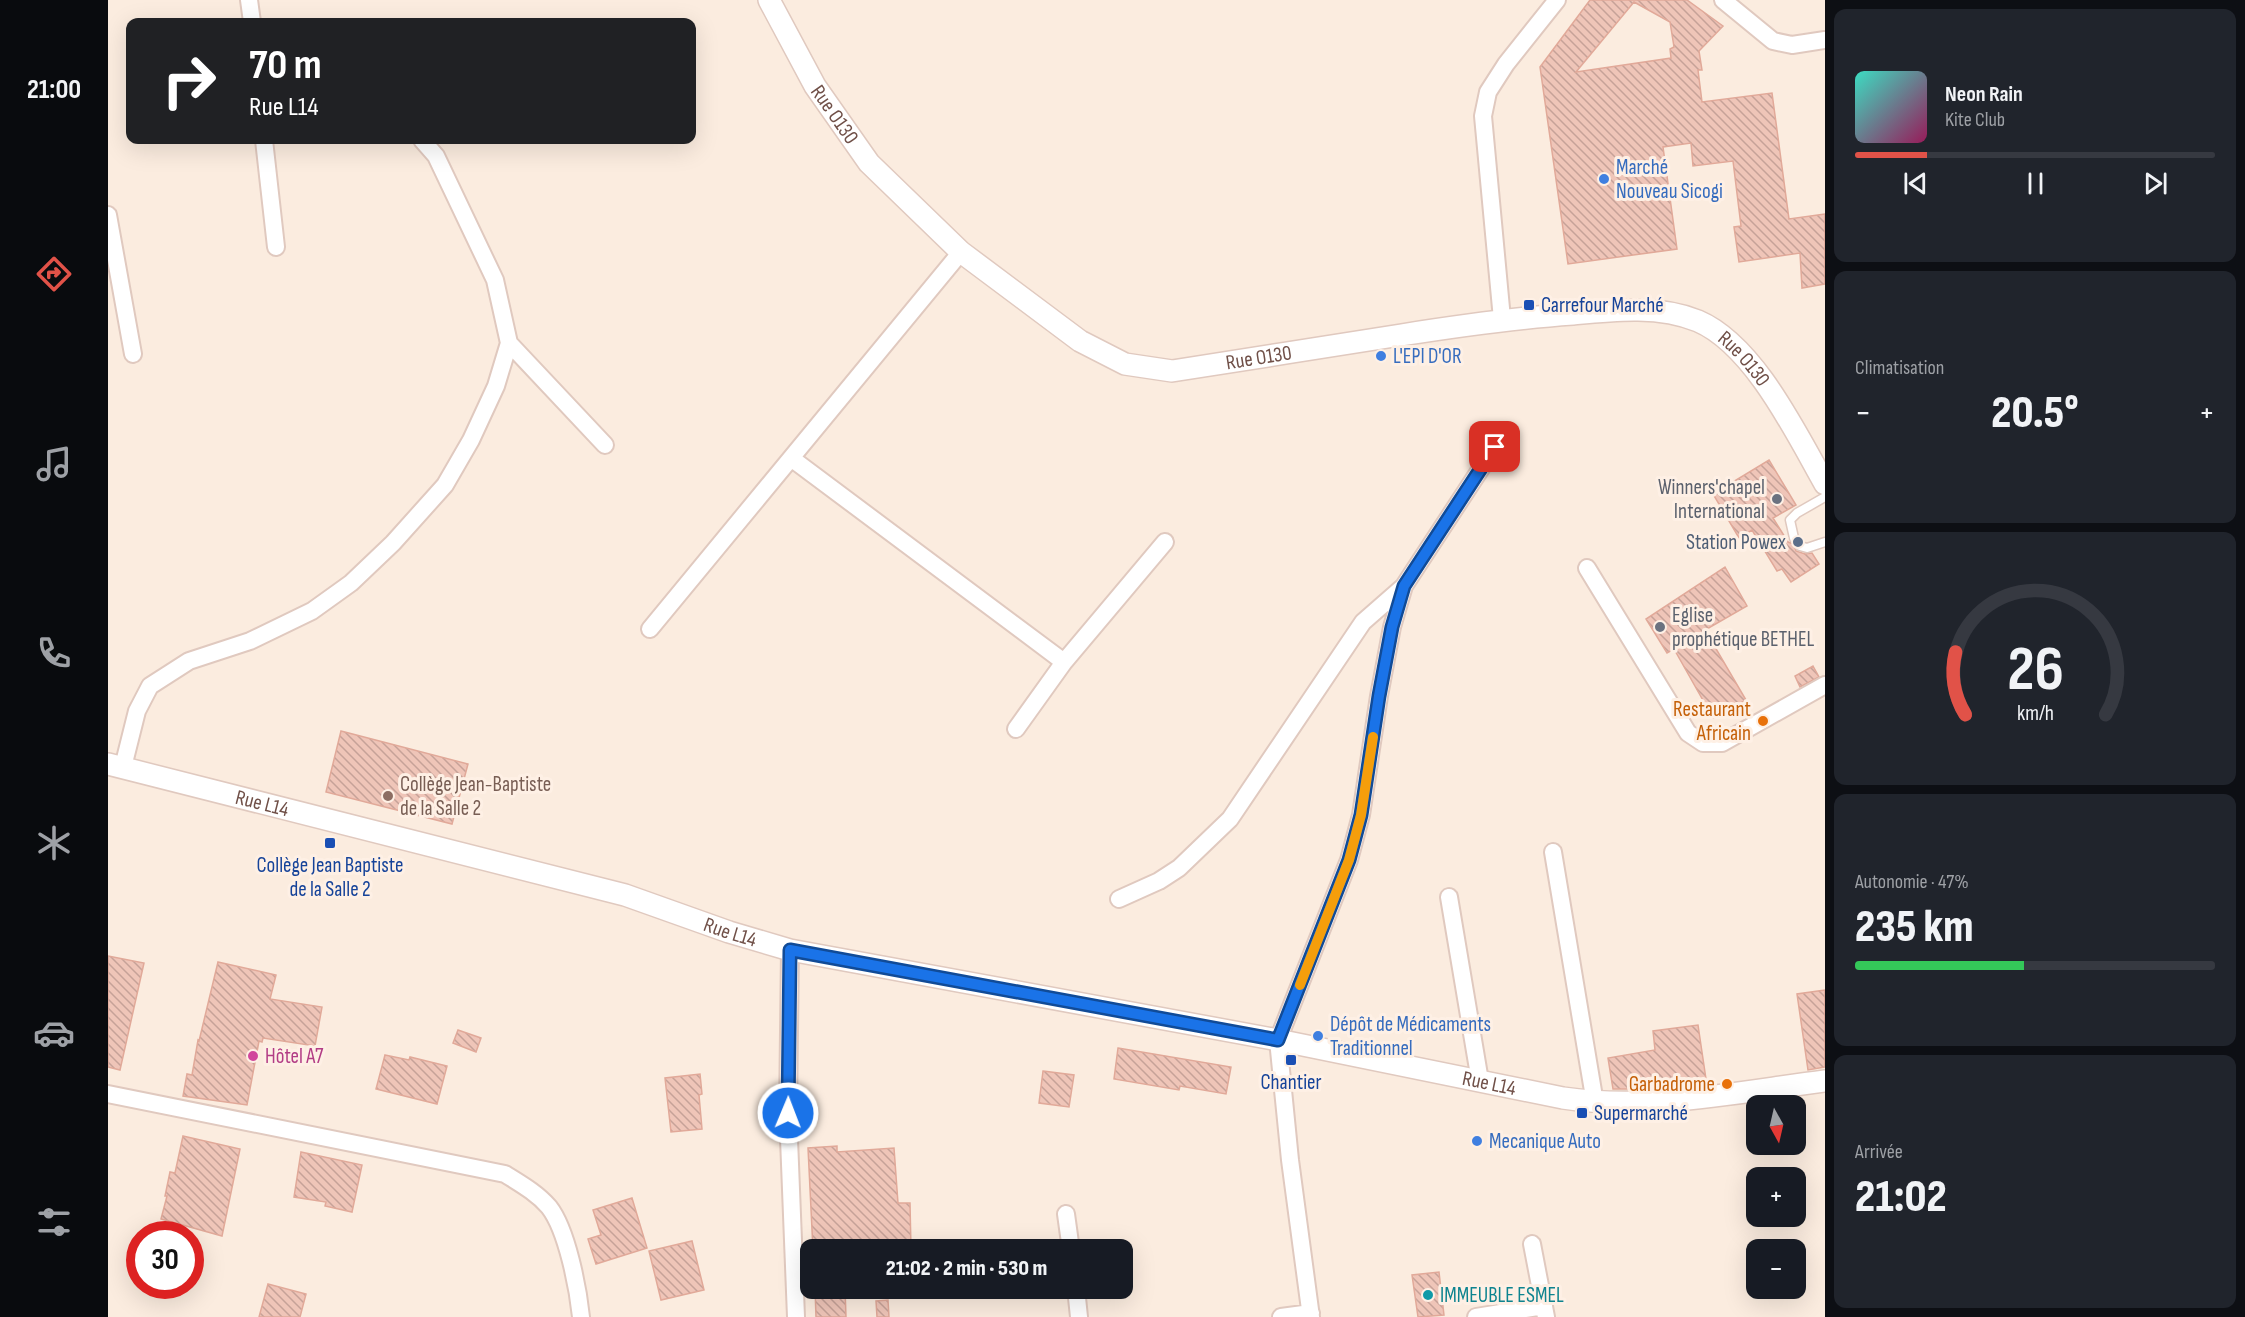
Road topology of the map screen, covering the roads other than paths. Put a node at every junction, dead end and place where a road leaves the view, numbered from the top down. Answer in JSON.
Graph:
{"nodes":[{"id":1,"x":249,"y":0,"type":"edge"},
{"id":2,"x":769,"y":0,"type":"edge"},
{"id":3,"x":1557,"y":0,"type":"edge"},
{"id":4,"x":1723,"y":0,"type":"edge"},
{"id":5,"x":251,"y":18,"type":"edge"},
{"id":6,"x":1825,"y":40,"type":"edge"},
{"id":7,"x":264,"y":144,"type":"edge"},
{"id":8,"x":426,"y":144,"type":"edge"},
{"id":9,"x":108,"y":215,"type":"edge"},
{"id":10,"x":276,"y":247,"type":"dead end"},
{"id":11,"x":961,"y":252,"type":"junction"},
{"id":12,"x":1502,"y":319,"type":"junction"},
{"id":13,"x":509,"y":343,"type":"junction"},
{"id":14,"x":133,"y":354,"type":"dead end"},
{"id":15,"x":605,"y":445,"type":"dead end"},
{"id":16,"x":1495,"y":447,"type":"dead end"},
{"id":17,"x":791,"y":458,"type":"junction"},
{"id":18,"x":1825,"y":484,"type":"edge"},
{"id":19,"x":1825,"y":497,"type":"edge"},
{"id":20,"x":1794,"y":538,"type":"dead end"},
{"id":21,"x":1166,"y":542,"type":"dead end"},
{"id":22,"x":1825,"y":542,"type":"edge"},
{"id":23,"x":1800,"y":546,"type":"dead end"},
{"id":24,"x":1587,"y":568,"type":"dead end"},
{"id":25,"x":1404,"y":586,"type":"junction"},
{"id":26,"x":650,"y":629,"type":"dead end"},
{"id":27,"x":1064,"y":662,"type":"junction"},
{"id":28,"x":1825,"y":685,"type":"edge"},
{"id":29,"x":1016,"y":729,"type":"dead end"},
{"id":30,"x":115,"y":766,"type":"edge"},
{"id":31,"x":1553,"y":852,"type":"dead end"},
{"id":32,"x":1449,"y":897,"type":"dead end"},
{"id":33,"x":1119,"y":899,"type":"dead end"},
{"id":34,"x":790,"y":950,"type":"junction"},
{"id":35,"x":1278,"y":1040,"type":"junction"},
{"id":36,"x":1480,"y":1081,"type":"junction"},
{"id":37,"x":1825,"y":1081,"type":"edge"},
{"id":38,"x":108,"y":1094,"type":"edge"},
{"id":39,"x":1595,"y":1103,"type":"junction"},
{"id":40,"x":1066,"y":1214,"type":"dead end"},
{"id":41,"x":1069,"y":1239,"type":"edge"},
{"id":42,"x":1532,"y":1244,"type":"dead end"},
{"id":43,"x":1077,"y":1299,"type":"edge"},
{"id":44,"x":1545,"y":1311,"type":"edge"},
{"id":45,"x":1311,"y":1315,"type":"edge"},
{"id":46,"x":581,"y":1317,"type":"edge"},
{"id":47,"x":796,"y":1317,"type":"edge"},
{"id":48,"x":1079,"y":1317,"type":"edge"},
{"id":49,"x":1281,"y":1317,"type":"edge"},
{"id":50,"x":1476,"y":1317,"type":"edge"}],
"edges":[{"from":1,"to":5,"type":"street"},
{"from":2,"to":11,"type":"street","name":"Rue O130"},
{"from":3,"to":12,"type":"street"},
{"from":4,"to":6,"type":"street"},
{"from":7,"to":10,"type":"street"},
{"from":8,"to":13,"type":"street"},
{"from":9,"to":14,"type":"street"},
{"from":11,"to":12,"type":"street","name":"Rue O130"},
{"from":11,"to":17,"type":"street"},
{"from":12,"to":18,"type":"street","name":"Rue O130"},
{"from":13,"to":15,"type":"street"},
{"from":13,"to":30,"type":"street"},
{"from":16,"to":25,"type":"street"},
{"from":17,"to":26,"type":"street"},
{"from":17,"to":27,"type":"street"},
{"from":19,"to":20,"type":"lane"},
{"from":21,"to":27,"type":"street"},
{"from":22,"to":23,"type":"lane"},
{"from":24,"to":28,"type":"street"},
{"from":25,"to":33,"type":"street"},
{"from":25,"to":35,"type":"street"},
{"from":27,"to":29,"type":"street"},
{"from":30,"to":34,"type":"street","name":"Rue L14"},
{"from":31,"to":39,"type":"street"},
{"from":32,"to":36,"type":"street"},
{"from":34,"to":35,"type":"street","name":"Rue L14"},
{"from":34,"to":47,"type":"street"},
{"from":35,"to":36,"type":"street","name":"Rue L14"},
{"from":35,"to":45,"type":"street"},
{"from":36,"to":39,"type":"street","name":"Rue L14"},
{"from":37,"to":39,"type":"street","name":"Rue L14"},
{"from":38,"to":46,"type":"street"},
{"from":40,"to":41,"type":"street"},
{"from":42,"to":44,"type":"street"},
{"from":43,"to":48,"type":"street"},
{"from":44,"to":50,"type":"street"},
{"from":45,"to":49,"type":"street"}]}
